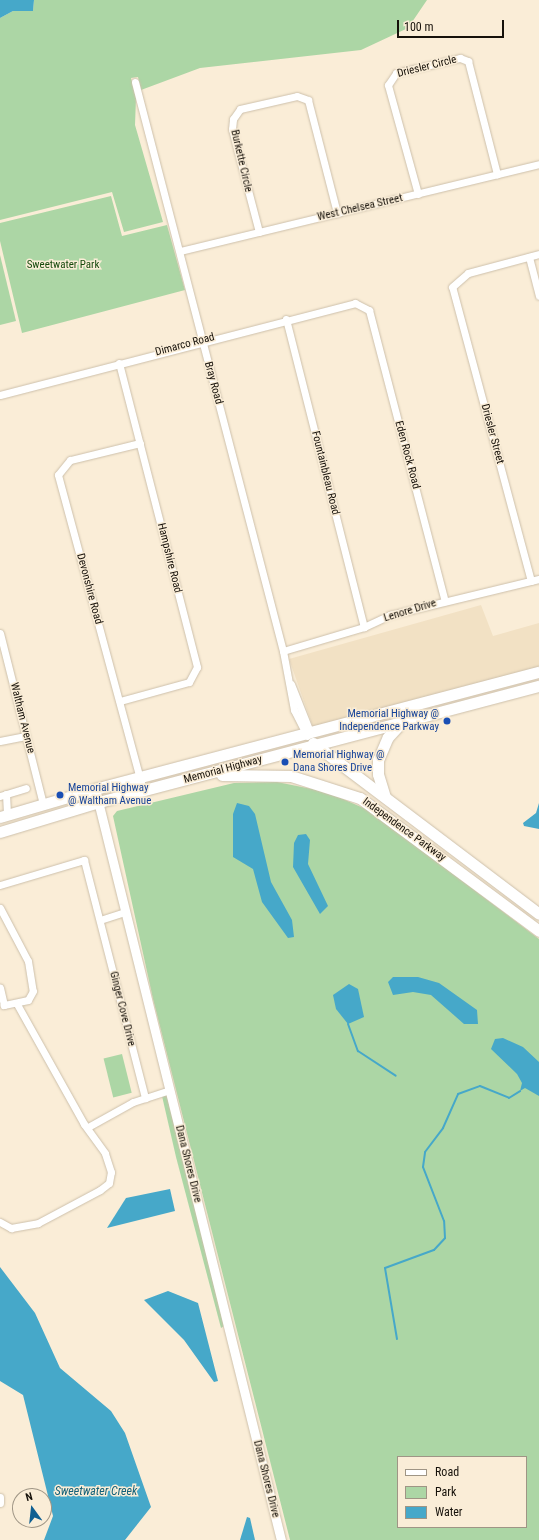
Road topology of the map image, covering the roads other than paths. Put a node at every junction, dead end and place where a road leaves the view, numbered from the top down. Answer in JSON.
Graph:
{"nodes":[{"id":1,"x":135,"y":82,"type":"dead end"},
{"id":2,"x":539,"y":164,"type":"edge"},
{"id":3,"x":497,"y":174,"type":"junction"},
{"id":4,"x":418,"y":194,"type":"junction"},
{"id":5,"x":337,"y":213,"type":"junction"},
{"id":6,"x":259,"y":232,"type":"junction"},
{"id":7,"x":180,"y":251,"type":"junction"},
{"id":8,"x":539,"y":254,"type":"edge"},
{"id":9,"x":529,"y":257,"type":"junction"},
{"id":10,"x":539,"y":296,"type":"edge"},
{"id":11,"x":369,"y":310,"type":"joint"},
{"id":12,"x":286,"y":320,"type":"junction"},
{"id":13,"x":202,"y":340,"type":"junction"},
{"id":14,"x":119,"y":363,"type":"junction"},
{"id":15,"x":0,"y":395,"type":"edge"},
{"id":16,"x":140,"y":443,"type":"junction"},
{"id":17,"x":539,"y":579,"type":"edge"},
{"id":18,"x":531,"y":581,"type":"junction"},
{"id":19,"x":446,"y":601,"type":"junction"},
{"id":20,"x":364,"y":627,"type":"junction"},
{"id":21,"x":0,"y":633,"type":"edge"},
{"id":22,"x":283,"y":651,"type":"junction"},
{"id":23,"x":537,"y":672,"type":"edge"},
{"id":24,"x":539,"y":686,"type":"edge"},
{"id":25,"x":435,"y":699,"type":"junction"},
{"id":26,"x":120,"y":701,"type":"junction"},
{"id":27,"x":438,"y":713,"type":"junction"},
{"id":28,"x":402,"y":723,"type":"junction"},
{"id":29,"x":26,"y":736,"type":"junction"},
{"id":30,"x":304,"y":736,"type":"junction"},
{"id":31,"x":0,"y":740,"type":"edge"},
{"id":32,"x":320,"y":744,"type":"junction"},
{"id":33,"x":289,"y":752,"type":"junction"},
{"id":34,"x":202,"y":775,"type":"junction"},
{"id":35,"x":138,"y":777,"type":"junction"},
{"id":36,"x":26,"y":788,"type":"dead end"},
{"id":37,"x":95,"y":789,"type":"junction"},
{"id":38,"x":143,"y":791,"type":"junction"},
{"id":39,"x":3,"y":795,"type":"edge"},
{"id":40,"x":385,"y":797,"type":"junction"},
{"id":41,"x":98,"y":802,"type":"junction"},
{"id":42,"x":43,"y":804,"type":"junction"},
{"id":43,"x":3,"y":810,"type":"edge"},
{"id":44,"x":47,"y":817,"type":"junction"},
{"id":45,"x":0,"y":832,"type":"edge"},
{"id":46,"x":0,"y":885,"type":"edge"},
{"id":47,"x":0,"y":908,"type":"edge"},
{"id":48,"x":125,"y":912,"type":"junction"},
{"id":49,"x":539,"y":914,"type":"edge"},
{"id":50,"x":100,"y":920,"type":"junction"},
{"id":51,"x":539,"y":931,"type":"edge"},
{"id":52,"x":0,"y":987,"type":"edge"},
{"id":53,"x":17,"y":1004,"type":"junction"},
{"id":54,"x":169,"y":1090,"type":"junction"},
{"id":55,"x":145,"y":1098,"type":"junction"},
{"id":56,"x":88,"y":1128,"type":"junction"},
{"id":57,"x":0,"y":1222,"type":"edge"},
{"id":58,"x":0,"y":1497,"type":"edge"},
{"id":59,"x":0,"y":1503,"type":"edge"},
{"id":60,"x":281,"y":1540,"type":"edge"}],
"edges":[{"from":1,"to":7,"type":"street","name":"Bray Road"},
{"from":2,"to":3,"type":"street","name":"West Chelsea Street"},
{"from":3,"to":4,"type":"street","name":"West Chelsea Street"},
{"from":3,"to":4,"type":"street","name":"Driesler Circle"},
{"from":4,"to":5,"type":"street","name":"West Chelsea Street"},
{"from":5,"to":6,"type":"street","name":"West Chelsea Street"},
{"from":5,"to":6,"type":"street","name":"Burkette Circle"},
{"from":6,"to":7,"type":"street","name":"West Chelsea Street"},
{"from":7,"to":13,"type":"street","name":"Bray Road"},
{"from":8,"to":9,"type":"street"},
{"from":9,"to":10,"type":"street"},
{"from":9,"to":18,"type":"street","name":"Driesler Street"},
{"from":11,"to":12,"type":"street","name":"Dimarco Road"},
{"from":11,"to":19,"type":"street","name":"Eden Rock Road"},
{"from":12,"to":13,"type":"street","name":"Dimarco Road"},
{"from":12,"to":20,"type":"street","name":"Fountainbleau Road"},
{"from":13,"to":14,"type":"street","name":"Dimarco Road"},
{"from":13,"to":22,"type":"street","name":"Bray Road"},
{"from":14,"to":15,"type":"street","name":"Dimarco Road"},
{"from":14,"to":16,"type":"street","name":"Hampshire Road"},
{"from":16,"to":26,"type":"street","name":"Hampshire Road"},
{"from":16,"to":26,"type":"street","name":"Devonshire Road"},
{"from":17,"to":18,"type":"street","name":"Lenore Drive"},
{"from":18,"to":19,"type":"street","name":"Lenore Drive"},
{"from":19,"to":20,"type":"street","name":"Lenore Drive"},
{"from":20,"to":22,"type":"street","name":"Lenore Drive"},
{"from":21,"to":29,"type":"street","name":"Waltham Avenue"},
{"from":22,"to":30,"type":"street","name":"Bray Road"},
{"from":23,"to":24,"type":"main road"},
{"from":23,"to":25,"type":"main road","name":"Memorial Highway"},
{"from":24,"to":27,"type":"main road","name":"Memorial Highway"},
{"from":25,"to":27,"type":"main road"},
{"from":25,"to":30,"type":"main road","name":"Memorial Highway"},
{"from":26,"to":35,"type":"street","name":"Devonshire Road"},
{"from":27,"to":28,"type":"main road","name":"Memorial Highway"},
{"from":28,"to":32,"type":"main road","name":"Memorial Highway"},
{"from":28,"to":40,"type":"main road"},
{"from":29,"to":31,"type":"street"},
{"from":29,"to":42,"type":"street","name":"Waltham Avenue"},
{"from":30,"to":32,"type":"main road","name":"Independence Parkway"},
{"from":30,"to":33,"type":"main road"},
{"from":30,"to":35,"type":"main road","name":"Memorial Highway"},
{"from":32,"to":33,"type":"main road","name":"Memorial Highway"},
{"from":32,"to":40,"type":"main road","name":"Independence Parkway"},
{"from":33,"to":34,"type":"main road","name":"Memorial Highway"},
{"from":34,"to":38,"type":"main road","name":"Memorial Highway"},
{"from":34,"to":51,"type":"main road","name":"Independence Parkway"},
{"from":35,"to":37,"type":"main road","name":"Memorial Highway"},
{"from":35,"to":38,"type":"street","name":"Devonshire Road"},
{"from":36,"to":39,"type":"street"},
{"from":37,"to":41,"type":"street","name":"Dana Shores Drive"},
{"from":37,"to":42,"type":"main road","name":"Memorial Highway"},
{"from":38,"to":41,"type":"main road","name":"Memorial Highway"},
{"from":39,"to":43,"type":"street"},
{"from":40,"to":49,"type":"main road","name":"Independence Parkway"},
{"from":41,"to":44,"type":"main road","name":"Memorial Highway"},
{"from":41,"to":48,"type":"street","name":"Dana Shores Drive"},
{"from":42,"to":43,"type":"main road","name":"Memorial Highway"},
{"from":42,"to":44,"type":"main road"},
{"from":44,"to":45,"type":"main road","name":"Memorial Highway"},
{"from":46,"to":50,"type":"street","name":"Ginger Cove Drive"},
{"from":47,"to":53,"type":"street"},
{"from":48,"to":50,"type":"street"},
{"from":48,"to":54,"type":"street","name":"Dana Shores Drive"},
{"from":50,"to":55,"type":"street","name":"Ginger Cove Drive"},
{"from":52,"to":53,"type":"street"},
{"from":53,"to":56,"type":"street"},
{"from":54,"to":55,"type":"street"},
{"from":54,"to":60,"type":"street","name":"Dana Shores Drive"},
{"from":55,"to":56,"type":"street"},
{"from":56,"to":57,"type":"street"},
{"from":58,"to":59,"type":"street"}]}
